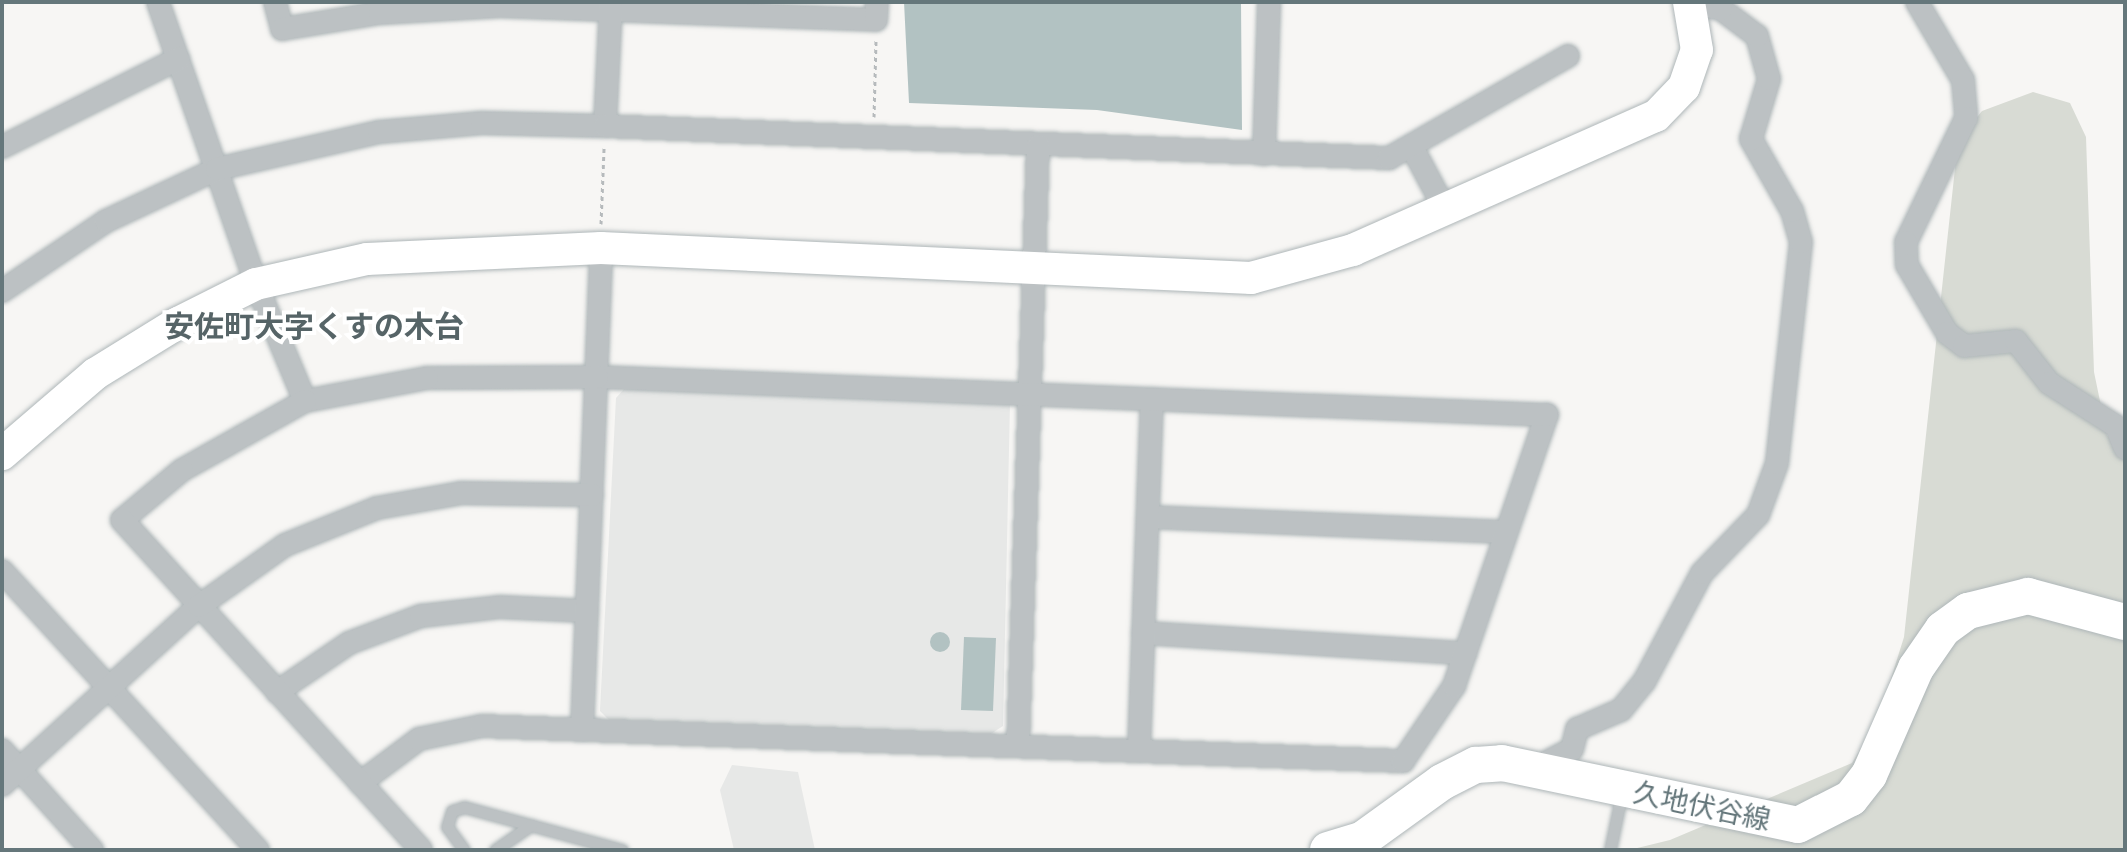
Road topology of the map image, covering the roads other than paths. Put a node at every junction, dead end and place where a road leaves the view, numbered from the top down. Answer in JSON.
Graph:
{"nodes":[{"id":1,"x":158,"y":2,"type":"edge"},
{"id":2,"x":275,"y":2,"type":"edge"},
{"id":3,"x":877,"y":2,"type":"edge"},
{"id":4,"x":1269,"y":2,"type":"edge"},
{"id":5,"x":1690,"y":2,"type":"edge"},
{"id":6,"x":1917,"y":2,"type":"edge"},
{"id":7,"x":611,"y":6,"type":"edge"},
{"id":8,"x":1568,"y":56,"type":"dead end"},
{"id":9,"x":178,"y":59,"type":"junction"},
{"id":10,"x":605,"y":132,"type":"junction"},
{"id":11,"x":1038,"y":146,"type":"junction"},
{"id":12,"x":2,"y":147,"type":"edge"},
{"id":13,"x":1413,"y":149,"type":"junction"},
{"id":14,"x":1264,"y":154,"type":"junction"},
{"id":15,"x":217,"y":169,"type":"junction"},
{"id":16,"x":1446,"y":211,"type":"junction"},
{"id":17,"x":601,"y":242,"type":"junction"},
{"id":18,"x":1035,"y":270,"type":"junction"},
{"id":19,"x":256,"y":284,"type":"junction"},
{"id":20,"x":2,"y":291,"type":"edge"},
{"id":21,"x":597,"y":377,"type":"junction"},
{"id":22,"x":1032,"y":394,"type":"junction"},
{"id":23,"x":1152,"y":399,"type":"junction"},
{"id":24,"x":305,"y":401,"type":"junction"},
{"id":25,"x":2125,"y":448,"type":"edge"},
{"id":26,"x":2,"y":454,"type":"edge"},
{"id":27,"x":592,"y":495,"type":"junction"},
{"id":28,"x":1148,"y":517,"type":"junction"},
{"id":29,"x":1506,"y":532,"type":"junction"},
{"id":30,"x":2,"y":571,"type":"edge"},
{"id":31,"x":199,"y":606,"type":"junction"},
{"id":32,"x":587,"y":611,"type":"junction"},
{"id":33,"x":2125,"y":622,"type":"edge"},
{"id":34,"x":1143,"y":633,"type":"junction"},
{"id":35,"x":1465,"y":653,"type":"junction"},
{"id":36,"x":109,"y":687,"type":"junction"},
{"id":37,"x":277,"y":692,"type":"junction"},
{"id":38,"x":582,"y":730,"type":"junction"},
{"id":39,"x":1018,"y":746,"type":"junction"},
{"id":40,"x":2,"y":750,"type":"edge"},
{"id":41,"x":1139,"y":751,"type":"junction"},
{"id":42,"x":1537,"y":767,"type":"junction"},
{"id":43,"x":19,"y":769,"type":"junction"},
{"id":44,"x":360,"y":783,"type":"junction"},
{"id":45,"x":2,"y":785,"type":"edge"},
{"id":46,"x":1623,"y":789,"type":"junction"},
{"id":47,"x":531,"y":825,"type":"junction"},
{"id":48,"x":570,"y":836,"type":"junction"},
{"id":49,"x":92,"y":850,"type":"edge"},
{"id":50,"x":258,"y":850,"type":"edge"},
{"id":51,"x":421,"y":850,"type":"edge"},
{"id":52,"x":464,"y":850,"type":"edge"},
{"id":53,"x":495,"y":850,"type":"edge"},
{"id":54,"x":580,"y":850,"type":"edge"},
{"id":55,"x":622,"y":850,"type":"edge"},
{"id":56,"x":1328,"y":850,"type":"edge"},
{"id":57,"x":1610,"y":850,"type":"edge"}],
"edges":[{"from":1,"to":9,"type":"street"},
{"from":2,"to":7,"type":"street"},
{"from":3,"to":7,"type":"street"},
{"from":4,"to":14,"type":"street"},
{"from":5,"to":16,"type":"street"},
{"from":5,"to":42,"type":"street"},
{"from":6,"to":25,"type":"street"},
{"from":7,"to":10,"type":"street"},
{"from":8,"to":13,"type":"street"},
{"from":9,"to":12,"type":"street"},
{"from":9,"to":15,"type":"street"},
{"from":10,"to":11,"type":"street"},
{"from":10,"to":15,"type":"street"},
{"from":11,"to":14,"type":"street"},
{"from":11,"to":18,"type":"street"},
{"from":13,"to":14,"type":"street"},
{"from":13,"to":16,"type":"street"},
{"from":15,"to":19,"type":"street"},
{"from":15,"to":20,"type":"street"},
{"from":16,"to":18,"type":"street"},
{"from":17,"to":18,"type":"street"},
{"from":17,"to":19,"type":"street"},
{"from":17,"to":21,"type":"street"},
{"from":18,"to":22,"type":"street"},
{"from":19,"to":24,"type":"street"},
{"from":19,"to":26,"type":"street"},
{"from":21,"to":22,"type":"street"},
{"from":21,"to":24,"type":"street"},
{"from":21,"to":27,"type":"street"},
{"from":22,"to":23,"type":"street"},
{"from":22,"to":39,"type":"street"},
{"from":23,"to":28,"type":"street"},
{"from":23,"to":29,"type":"street"},
{"from":24,"to":31,"type":"street"},
{"from":27,"to":31,"type":"street"},
{"from":27,"to":32,"type":"street"},
{"from":28,"to":29,"type":"street"},
{"from":28,"to":34,"type":"street"},
{"from":29,"to":35,"type":"street"},
{"from":30,"to":36,"type":"street"},
{"from":31,"to":36,"type":"street"},
{"from":31,"to":37,"type":"street"},
{"from":32,"to":37,"type":"street"},
{"from":32,"to":38,"type":"street"},
{"from":33,"to":46,"type":"main road","name":"久地伏谷線"},
{"from":34,"to":35,"type":"street"},
{"from":34,"to":41,"type":"street"},
{"from":35,"to":41,"type":"street"},
{"from":36,"to":43,"type":"street"},
{"from":36,"to":50,"type":"street"},
{"from":37,"to":44,"type":"street"},
{"from":38,"to":39,"type":"street"},
{"from":38,"to":44,"type":"street"},
{"from":39,"to":41,"type":"street"},
{"from":40,"to":43,"type":"street"},
{"from":42,"to":46,"type":"main road","name":"久地伏谷線"},
{"from":42,"to":56,"type":"main road","name":"久地伏谷線"},
{"from":43,"to":45,"type":"street"},
{"from":43,"to":49,"type":"street"},
{"from":44,"to":51,"type":"street"},
{"from":46,"to":57,"type":"lane"},
{"from":47,"to":48,"type":"lane"},
{"from":47,"to":52,"type":"lane"},
{"from":47,"to":53,"type":"lane"},
{"from":48,"to":54,"type":"lane"},
{"from":48,"to":55,"type":"lane"}]}
